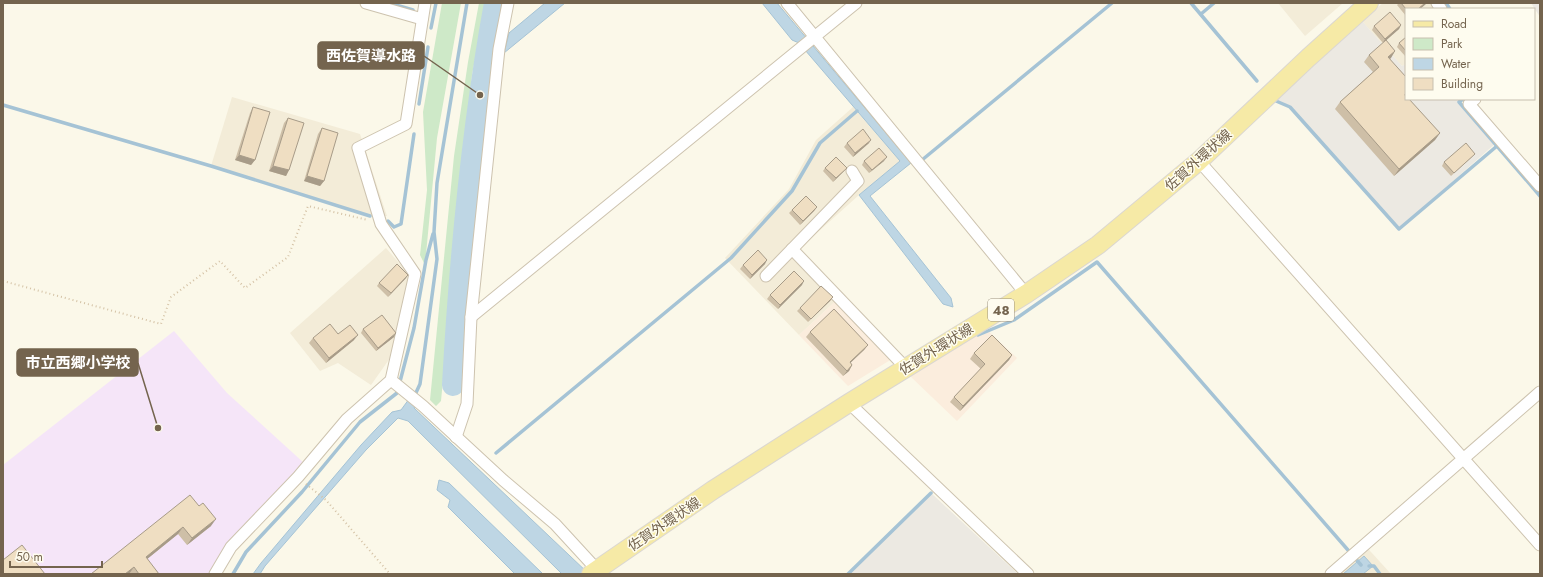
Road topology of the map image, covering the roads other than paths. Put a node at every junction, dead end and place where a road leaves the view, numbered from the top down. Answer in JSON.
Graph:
{"nodes":[{"id":1,"x":366,"y":3,"type":"edge"},
{"id":2,"x":425,"y":3,"type":"edge"},
{"id":3,"x":508,"y":3,"type":"edge"},
{"id":4,"x":787,"y":3,"type":"edge"},
{"id":5,"x":856,"y":3,"type":"edge"},
{"id":6,"x":1369,"y":3,"type":"edge"},
{"id":7,"x":422,"y":19,"type":"junction"},
{"id":8,"x":815,"y":37,"type":"junction"},
{"id":9,"x":1473,"y":100,"type":"edge"},
{"id":10,"x":1199,"y":161,"type":"junction"},
{"id":11,"x":852,"y":171,"type":"dead end"},
{"id":12,"x":1540,"y":186,"type":"edge"},
{"id":13,"x":792,"y":249,"type":"junction"},
{"id":14,"x":766,"y":276,"type":"dead end"},
{"id":15,"x":1026,"y":294,"type":"junction"},
{"id":16,"x":470,"y":317,"type":"junction"},
{"id":17,"x":906,"y":368,"type":"junction"},
{"id":18,"x":391,"y":380,"type":"junction"},
{"id":19,"x":1540,"y":392,"type":"edge"},
{"id":20,"x":849,"y":403,"type":"junction"},
{"id":21,"x":456,"y":437,"type":"junction"},
{"id":22,"x":1464,"y":459,"type":"junction"},
{"id":23,"x":1540,"y":545,"type":"edge"},
{"id":24,"x":596,"y":573,"type":"edge"},
{"id":25,"x":215,"y":574,"type":"edge"},
{"id":26,"x":1028,"y":574,"type":"edge"},
{"id":27,"x":1331,"y":574,"type":"edge"}],
"edges":[{"from":1,"to":7,"type":"street"},
{"from":2,"to":7,"type":"street"},
{"from":3,"to":16,"type":"street"},
{"from":4,"to":8,"type":"street"},
{"from":5,"to":8,"type":"street"},
{"from":6,"to":10,"type":"main road","name":"佐賀外環状線","number":"48"},
{"from":7,"to":18,"type":"street"},
{"from":8,"to":15,"type":"street"},
{"from":8,"to":16,"type":"street"},
{"from":9,"to":12,"type":"street"},
{"from":10,"to":15,"type":"main road","name":"佐賀外環状線","number":"48"},
{"from":10,"to":22,"type":"street"},
{"from":11,"to":13,"type":"street"},
{"from":13,"to":14,"type":"street"},
{"from":13,"to":17,"type":"street"},
{"from":15,"to":17,"type":"main road","name":"佐賀外環状線","number":"48"},
{"from":16,"to":21,"type":"street"},
{"from":17,"to":20,"type":"main road","name":"佐賀外環状線","number":"48"},
{"from":18,"to":21,"type":"street"},
{"from":18,"to":25,"type":"street"},
{"from":19,"to":22,"type":"street"},
{"from":20,"to":24,"type":"main road","name":"佐賀外環状線","number":"48"},
{"from":20,"to":26,"type":"street"},
{"from":21,"to":24,"type":"street"},
{"from":22,"to":23,"type":"street"},
{"from":22,"to":27,"type":"street"}]}
